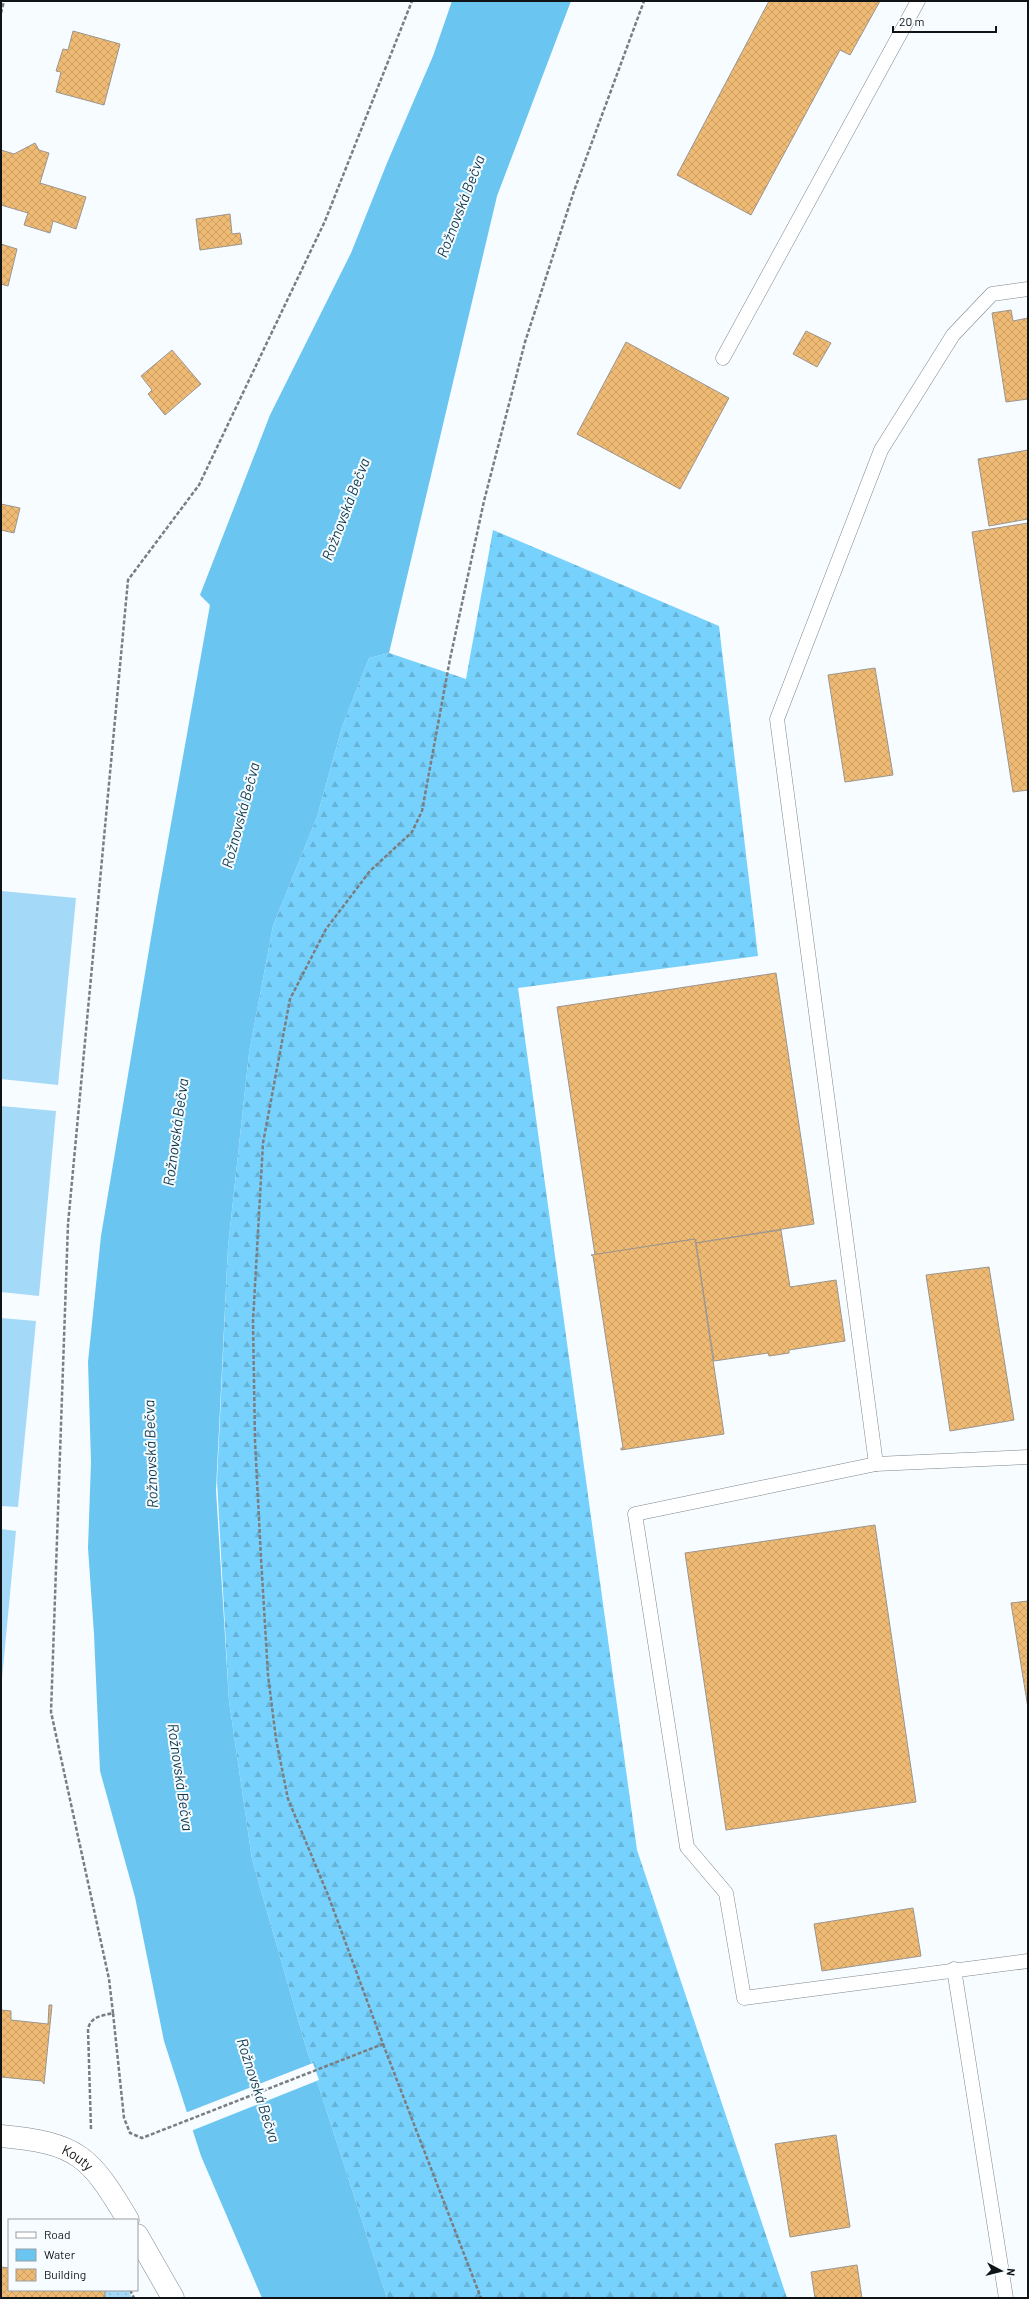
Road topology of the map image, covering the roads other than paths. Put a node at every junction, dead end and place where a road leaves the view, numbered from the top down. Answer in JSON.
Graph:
{"nodes":[{"id":1,"x":918,"y":1,"type":"edge"},
{"id":2,"x":1028,"y":289,"type":"edge"},
{"id":3,"x":723,"y":358,"type":"dead end"},
{"id":4,"x":1028,"y":1457,"type":"edge"},
{"id":5,"x":876,"y":1464,"type":"junction"},
{"id":6,"x":1028,"y":1961,"type":"edge"},
{"id":7,"x":954,"y":1969,"type":"junction"},
{"id":8,"x":1,"y":2136,"type":"edge"},
{"id":9,"x":127,"y":2219,"type":"edge"},
{"id":10,"x":138,"y":2237,"type":"edge"},
{"id":11,"x":173,"y":2298,"type":"edge"},
{"id":12,"x":1006,"y":2298,"type":"edge"}],
"edges":[{"from":1,"to":3,"type":"lane"},
{"from":2,"to":5,"type":"lane"},
{"from":4,"to":5,"type":"lane"},
{"from":5,"to":7,"type":"lane"},
{"from":6,"to":7,"type":"lane"},
{"from":7,"to":12,"type":"lane"},
{"from":8,"to":9,"type":"street","name":"Kouty"},
{"from":10,"to":11,"type":"street"}]}
